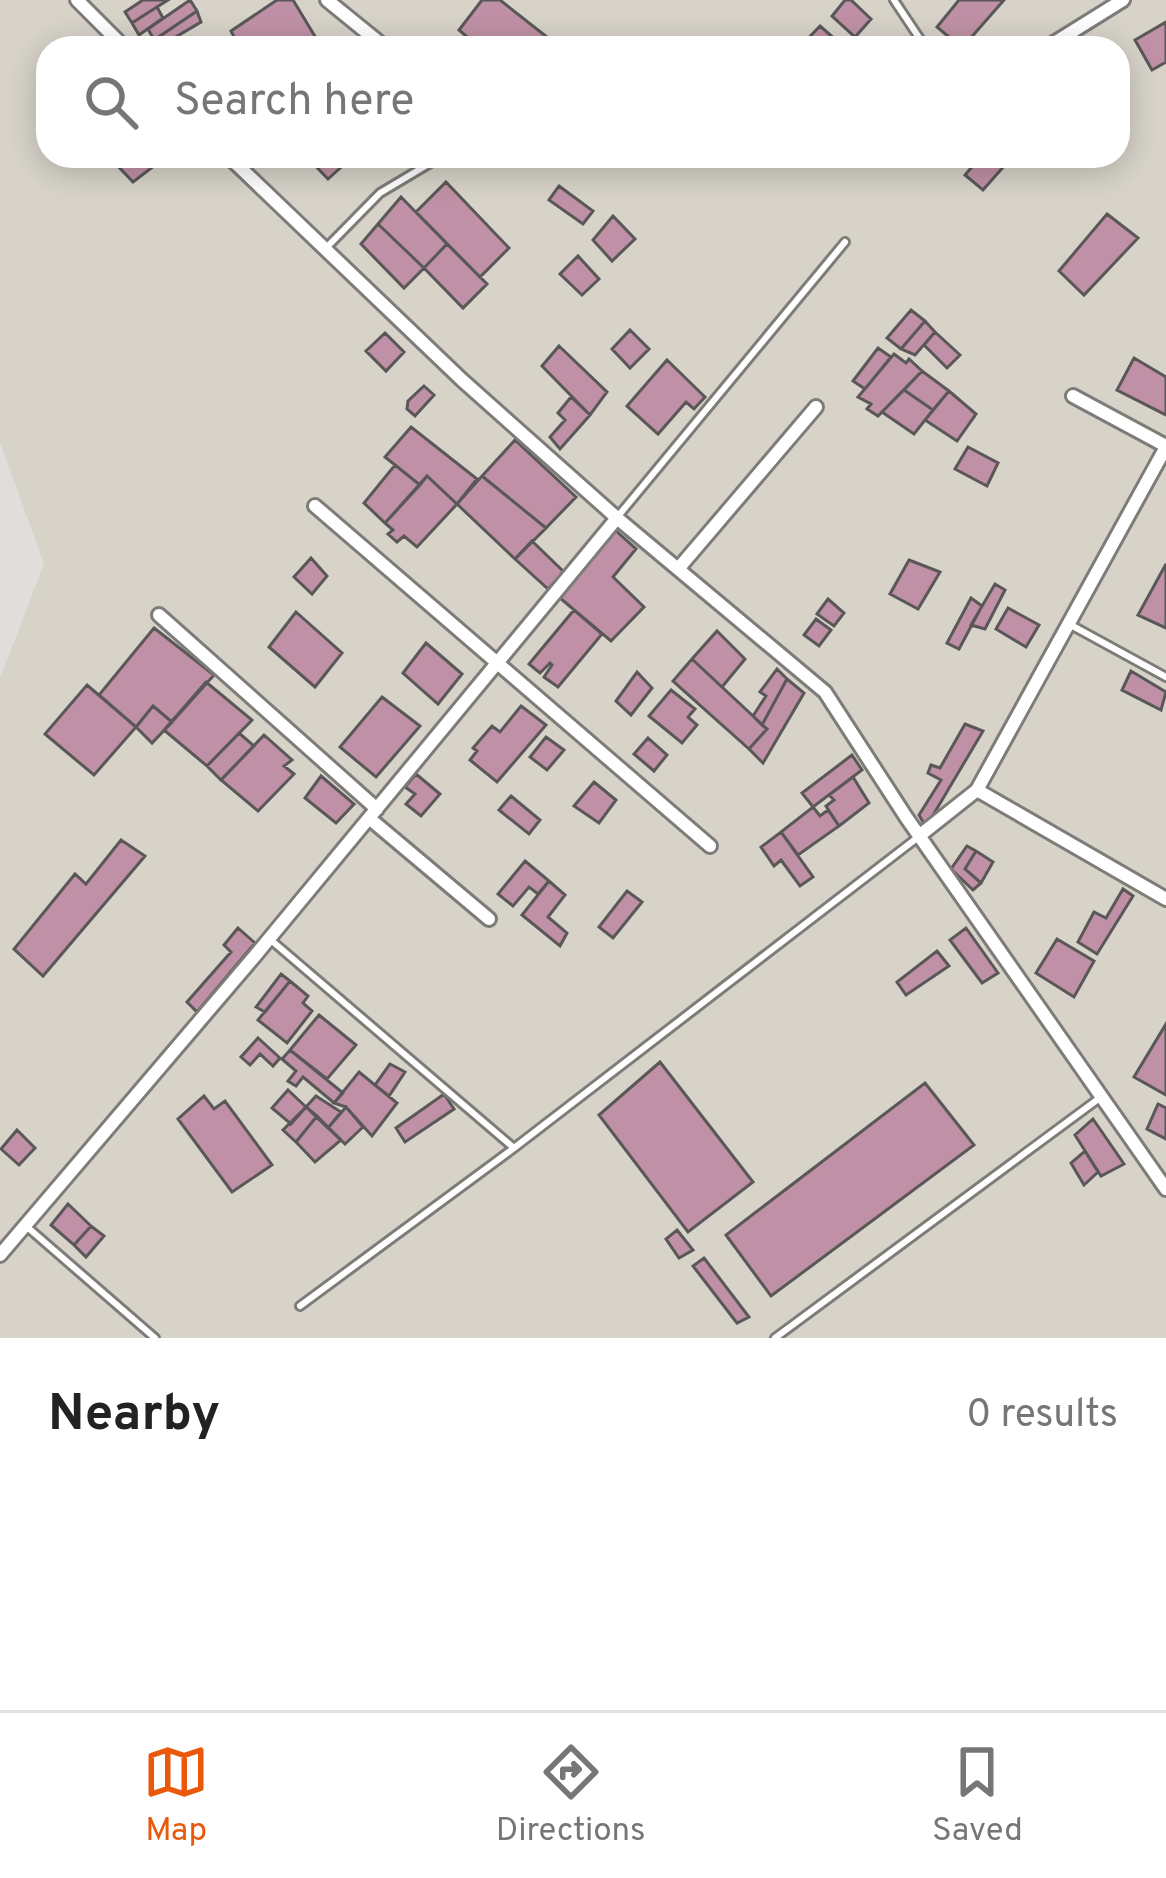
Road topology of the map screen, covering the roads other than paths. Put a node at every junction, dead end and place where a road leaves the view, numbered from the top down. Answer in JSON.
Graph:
{"nodes":[{"id":1,"x":77,"y":0,"type":"edge"},
{"id":2,"x":328,"y":0,"type":"edge"},
{"id":3,"x":894,"y":0,"type":"edge"},
{"id":4,"x":1123,"y":0,"type":"edge"},
{"id":5,"x":112,"y":36,"type":"edge"},
{"id":6,"x":372,"y":36,"type":"edge"},
{"id":7,"x":918,"y":36,"type":"edge"},
{"id":8,"x":1065,"y":36,"type":"edge"},
{"id":9,"x":240,"y":168,"type":"edge"},
{"id":10,"x":422,"y":168,"type":"edge"},
{"id":11,"x":845,"y":242,"type":"dead end"},
{"id":12,"x":325,"y":250,"type":"junction"},
{"id":13,"x":1072,"y":396,"type":"dead end"},
{"id":14,"x":816,"y":407,"type":"dead end"},
{"id":15,"x":1166,"y":446,"type":"edge"},
{"id":16,"x":315,"y":506,"type":"dead end"},
{"id":17,"x":616,"y":518,"type":"junction"},
{"id":18,"x":678,"y":569,"type":"junction"},
{"id":19,"x":160,"y":615,"type":"dead end"},
{"id":20,"x":1069,"y":624,"type":"junction"},
{"id":21,"x":496,"y":664,"type":"junction"},
{"id":22,"x":1166,"y":677,"type":"edge"},
{"id":23,"x":977,"y":790,"type":"junction"},
{"id":24,"x":373,"y":813,"type":"junction"},
{"id":25,"x":920,"y":836,"type":"junction"},
{"id":26,"x":710,"y":846,"type":"dead end"},
{"id":27,"x":1166,"y":899,"type":"edge"},
{"id":28,"x":489,"y":920,"type":"dead end"},
{"id":29,"x":269,"y":939,"type":"junction"},
{"id":30,"x":1101,"y":1096,"type":"junction"},
{"id":31,"x":514,"y":1148,"type":"junction"},
{"id":32,"x":1166,"y":1189,"type":"edge"},
{"id":33,"x":26,"y":1226,"type":"junction"},
{"id":34,"x":0,"y":1256,"type":"edge"},
{"id":35,"x":300,"y":1306,"type":"dead end"},
{"id":36,"x":155,"y":1338,"type":"edge"},
{"id":37,"x":775,"y":1338,"type":"edge"}],
"edges":[{"from":1,"to":5,"type":"street"},
{"from":2,"to":6,"type":"street"},
{"from":3,"to":7,"type":"lane"},
{"from":4,"to":8,"type":"street"},
{"from":9,"to":12,"type":"street"},
{"from":10,"to":12,"type":"lane"},
{"from":11,"to":17,"type":"lane"},
{"from":12,"to":17,"type":"street"},
{"from":13,"to":15,"type":"street"},
{"from":14,"to":18,"type":"street"},
{"from":15,"to":20,"type":"street"},
{"from":16,"to":21,"type":"street"},
{"from":17,"to":18,"type":"street"},
{"from":17,"to":21,"type":"street"},
{"from":18,"to":25,"type":"street"},
{"from":19,"to":24,"type":"street"},
{"from":20,"to":22,"type":"lane"},
{"from":20,"to":23,"type":"street"},
{"from":21,"to":24,"type":"street"},
{"from":21,"to":26,"type":"street"},
{"from":23,"to":25,"type":"street"},
{"from":23,"to":27,"type":"street"},
{"from":24,"to":28,"type":"street"},
{"from":24,"to":29,"type":"street"},
{"from":25,"to":30,"type":"street"},
{"from":25,"to":31,"type":"lane"},
{"from":29,"to":31,"type":"lane"},
{"from":29,"to":33,"type":"street"},
{"from":30,"to":32,"type":"street"},
{"from":30,"to":37,"type":"lane"},
{"from":31,"to":35,"type":"lane"},
{"from":33,"to":34,"type":"street"},
{"from":33,"to":36,"type":"lane"}]}
